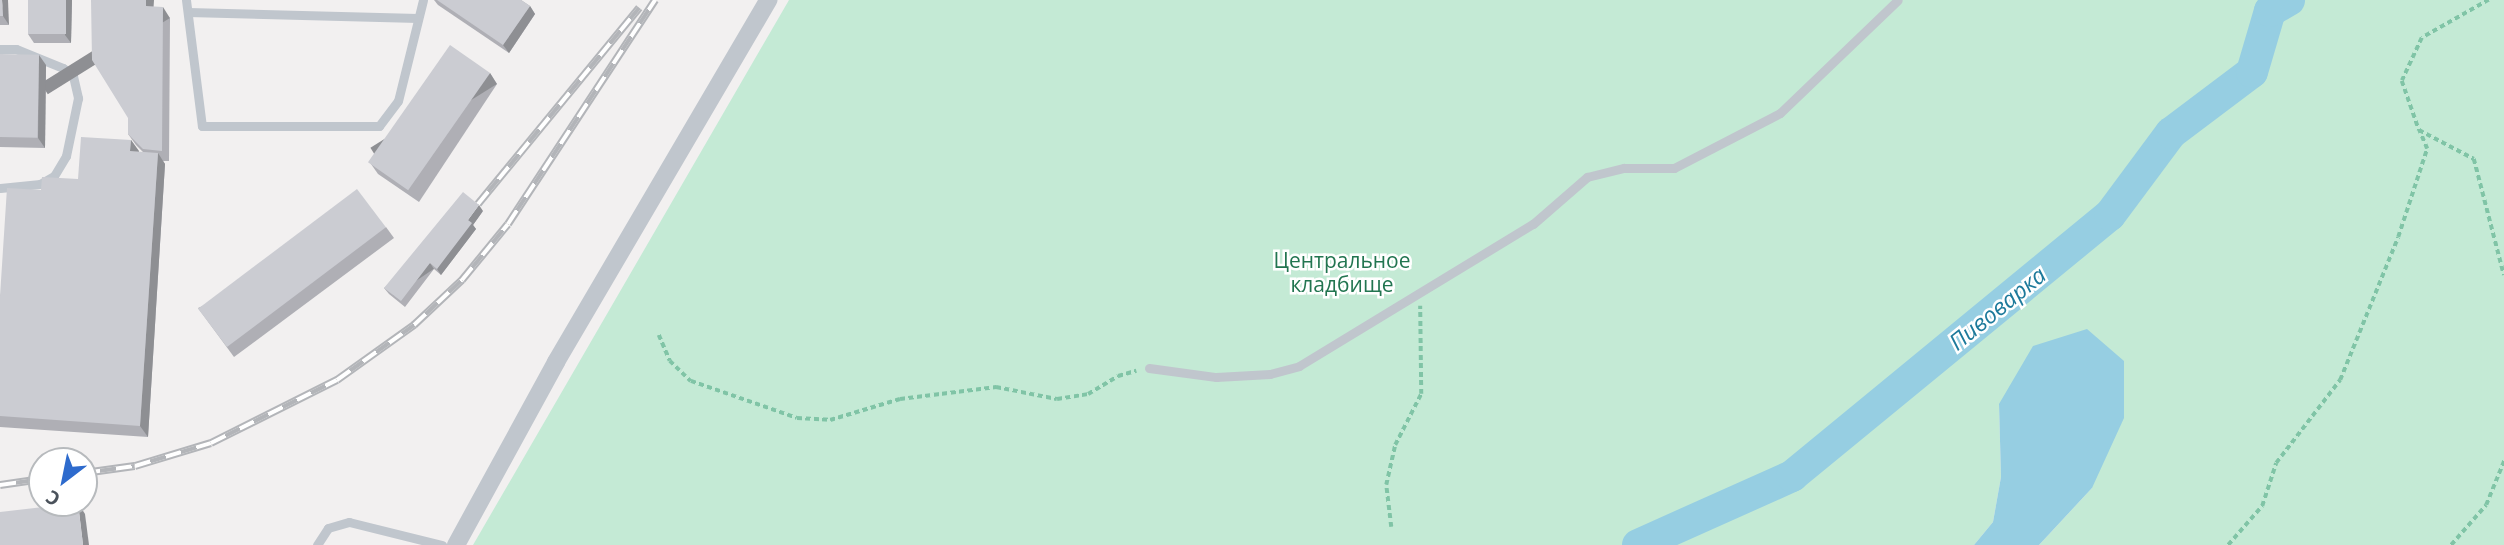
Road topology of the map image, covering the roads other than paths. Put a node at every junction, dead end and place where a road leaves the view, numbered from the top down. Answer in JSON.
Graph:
{"nodes":[{"id":1,"x":186,"y":0,"type":"edge"},
{"id":2,"x":423,"y":0,"type":"edge"},
{"id":3,"x":768,"y":0,"type":"edge"},
{"id":4,"x":1898,"y":0,"type":"edge"},
{"id":5,"x":188,"y":12,"type":"junction"},
{"id":6,"x":418,"y":18,"type":"junction"},
{"id":7,"x":0,"y":49,"type":"edge"},
{"id":8,"x":0,"y":188,"type":"edge"},
{"id":9,"x":1149,"y":368,"type":"road end"},
{"id":10,"x":317,"y":545,"type":"edge"},
{"id":11,"x":442,"y":545,"type":"edge"},
{"id":12,"x":456,"y":545,"type":"edge"}],
"edges":[{"from":1,"to":5,"type":"lane"},
{"from":2,"to":6,"type":"lane"},
{"from":3,"to":12,"type":"street"},
{"from":4,"to":9,"type":"lane"},
{"from":5,"to":6,"type":"lane"},
{"from":5,"to":6,"type":"lane"},
{"from":7,"to":8,"type":"lane"},
{"from":10,"to":11,"type":"lane"}]}
